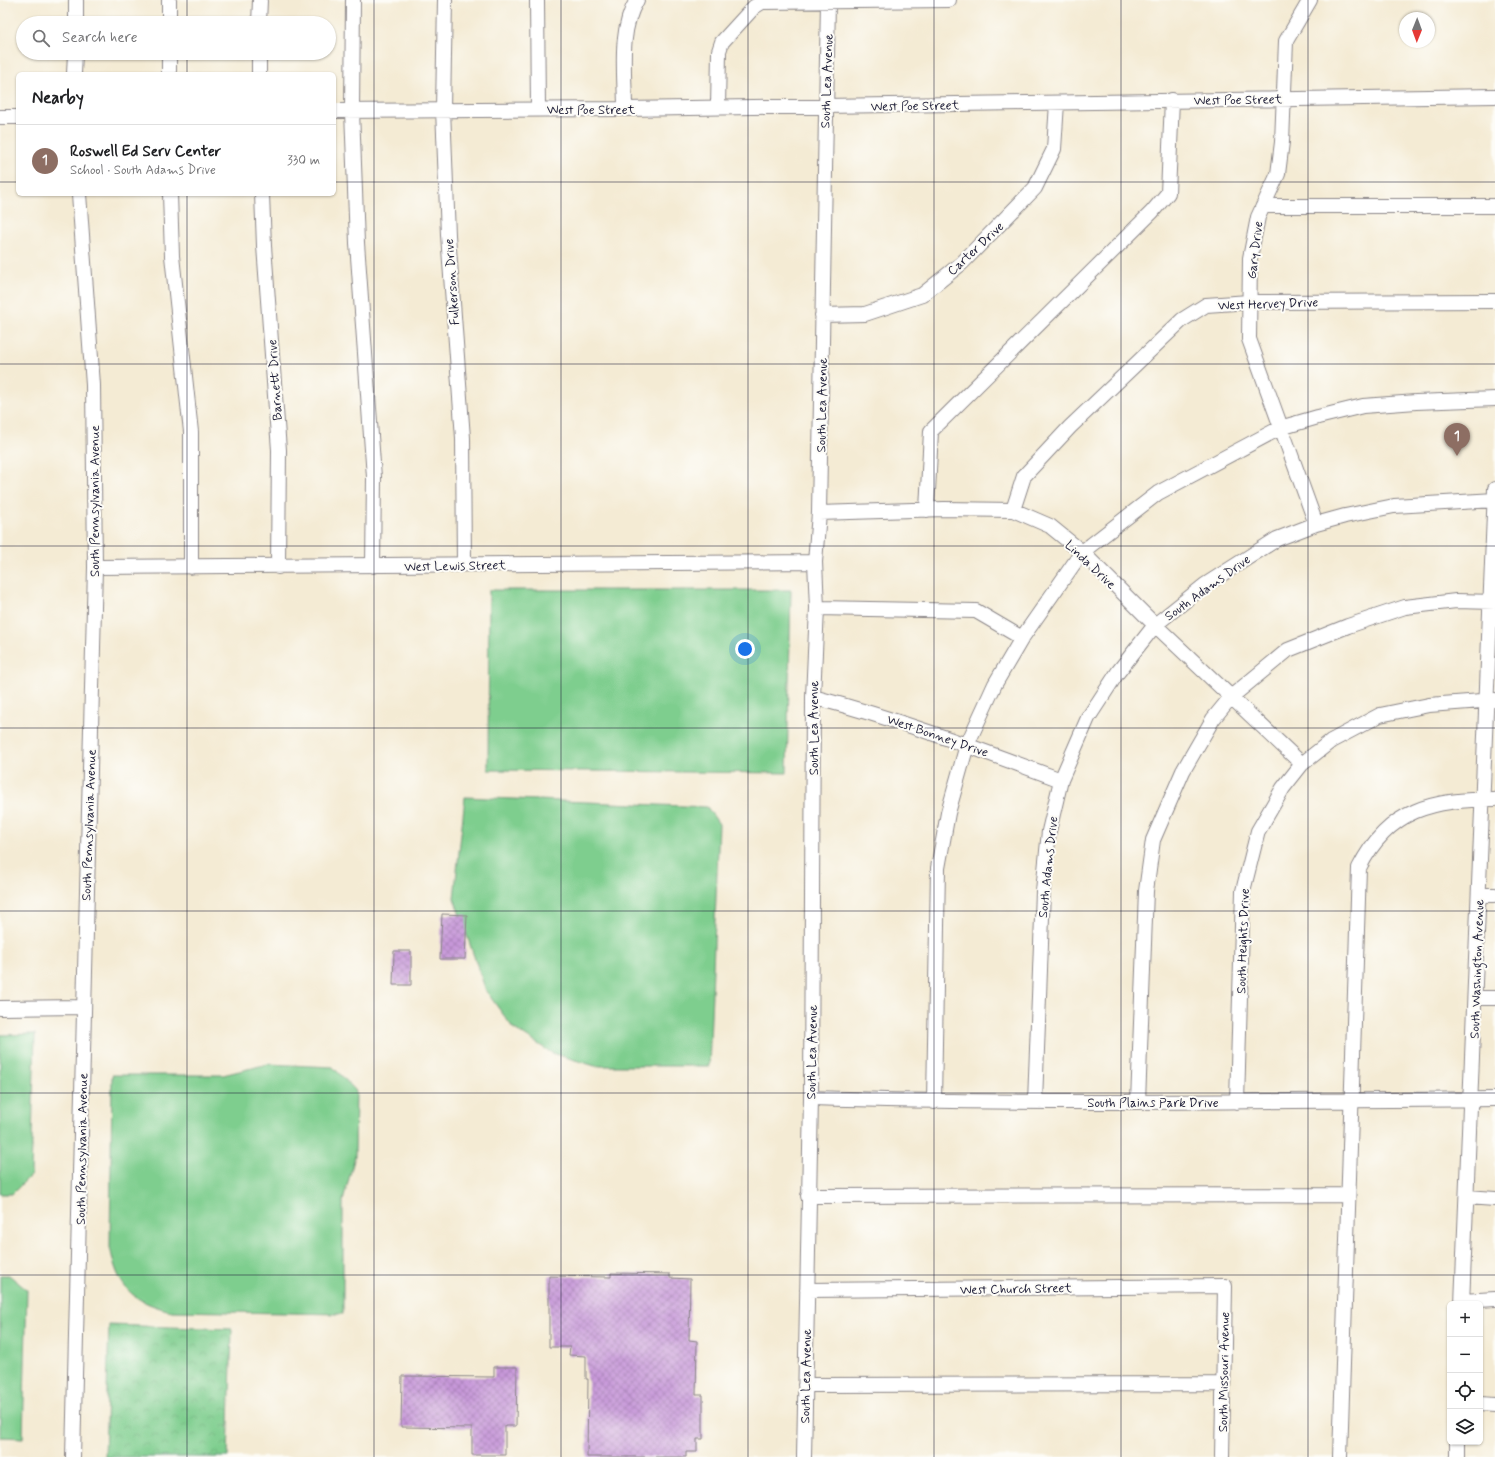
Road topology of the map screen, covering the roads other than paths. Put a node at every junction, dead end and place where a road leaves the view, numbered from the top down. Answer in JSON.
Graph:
{"nodes":[{"id":1,"x":76,"y":0,"type":"edge"},
{"id":2,"x":169,"y":0,"type":"edge"},
{"id":3,"x":260,"y":0,"type":"edge"},
{"id":4,"x":353,"y":0,"type":"edge"},
{"id":5,"x":445,"y":0,"type":"edge"},
{"id":6,"x":537,"y":0,"type":"edge"},
{"id":7,"x":637,"y":0,"type":"edge"},
{"id":8,"x":950,"y":0,"type":"edge"},
{"id":9,"x":1310,"y":0,"type":"edge"},
{"id":10,"x":828,"y":1,"type":"edge"},
{"id":11,"x":76,"y":16,"type":"edge"},
{"id":12,"x":169,"y":16,"type":"edge"},
{"id":13,"x":259,"y":16,"type":"edge"},
{"id":14,"x":75,"y":60,"type":"edge"},
{"id":15,"x":169,"y":60,"type":"edge"},
{"id":16,"x":259,"y":60,"type":"edge"},
{"id":17,"x":74,"y":72,"type":"edge"},
{"id":18,"x":169,"y":72,"type":"edge"},
{"id":19,"x":259,"y":72,"type":"edge"},
{"id":20,"x":1495,"y":96,"type":"edge"},
{"id":21,"x":1282,"y":98,"type":"junction"},
{"id":22,"x":1172,"y":100,"type":"junction"},
{"id":23,"x":1057,"y":103,"type":"junction"},
{"id":24,"x":825,"y":106,"type":"junction"},
{"id":25,"x":718,"y":108,"type":"junction"},
{"id":26,"x":443,"y":109,"type":"junction"},
{"id":27,"x":538,"y":109,"type":"junction"},
{"id":28,"x":625,"y":109,"type":"junction"},
{"id":29,"x":336,"y":111,"type":"edge"},
{"id":30,"x":352,"y":111,"type":"junction"},
{"id":31,"x":0,"y":116,"type":"edge"},
{"id":32,"x":16,"y":117,"type":"edge"},
{"id":33,"x":79,"y":196,"type":"edge"},
{"id":34,"x":170,"y":196,"type":"edge"},
{"id":35,"x":262,"y":196,"type":"edge"},
{"id":36,"x":1263,"y":206,"type":"junction"},
{"id":37,"x":1495,"y":206,"type":"edge"},
{"id":38,"x":1495,"y":301,"type":"edge"},
{"id":39,"x":1249,"y":302,"type":"junction"},
{"id":40,"x":822,"y":315,"type":"junction"},
{"id":41,"x":1495,"y":399,"type":"edge"},
{"id":42,"x":1280,"y":428,"type":"junction"},
{"id":43,"x":1495,"y":489,"type":"edge"},
{"id":44,"x":1495,"y":500,"type":"edge"},
{"id":45,"x":927,"y":510,"type":"junction"},
{"id":46,"x":1013,"y":510,"type":"junction"},
{"id":47,"x":819,"y":513,"type":"junction"},
{"id":48,"x":1316,"y":524,"type":"junction"},
{"id":49,"x":1082,"y":552,"type":"junction"},
{"id":50,"x":815,"y":562,"type":"junction"},
{"id":51,"x":464,"y":564,"type":"junction"},
{"id":52,"x":95,"y":566,"type":"junction"},
{"id":53,"x":278,"y":566,"type":"junction"},
{"id":54,"x":373,"y":566,"type":"junction"},
{"id":55,"x":191,"y":567,"type":"junction"},
{"id":56,"x":1492,"y":602,"type":"edge"},
{"id":57,"x":817,"y":608,"type":"junction"},
{"id":58,"x":1154,"y":625,"type":"junction"},
{"id":59,"x":1022,"y":638,"type":"junction"},
{"id":60,"x":813,"y":697,"type":"junction"},
{"id":61,"x":1231,"y":697,"type":"junction"},
{"id":62,"x":1490,"y":700,"type":"edge"},
{"id":63,"x":967,"y":744,"type":"junction"},
{"id":64,"x":1302,"y":764,"type":"junction"},
{"id":65,"x":1061,"y":780,"type":"junction"},
{"id":66,"x":1488,"y":799,"type":"edge"},
{"id":67,"x":1479,"y":895,"type":"junction"},
{"id":68,"x":1495,"y":895,"type":"edge"},
{"id":69,"x":1475,"y":998,"type":"junction"},
{"id":70,"x":1495,"y":998,"type":"edge"},
{"id":71,"x":83,"y":1007,"type":"junction"},
{"id":72,"x":0,"y":1008,"type":"edge"},
{"id":73,"x":811,"y":1098,"type":"junction"},
{"id":74,"x":1471,"y":1099,"type":"junction"},
{"id":75,"x":1495,"y":1099,"type":"edge"},
{"id":76,"x":1352,"y":1101,"type":"junction"},
{"id":77,"x":934,"y":1102,"type":"junction"},
{"id":78,"x":1035,"y":1102,"type":"junction"},
{"id":79,"x":1138,"y":1102,"type":"junction"},
{"id":80,"x":1237,"y":1102,"type":"junction"},
{"id":81,"x":1348,"y":1195,"type":"junction"},
{"id":82,"x":808,"y":1196,"type":"junction"},
{"id":83,"x":1467,"y":1197,"type":"junction"},
{"id":84,"x":1495,"y":1198,"type":"edge"},
{"id":85,"x":1225,"y":1286,"type":"joint"},
{"id":86,"x":806,"y":1290,"type":"junction"},
{"id":87,"x":1495,"y":1299,"type":"edge"},
{"id":88,"x":1463,"y":1301,"type":"edge"},
{"id":89,"x":1474,"y":1301,"type":"edge"},
{"id":90,"x":1223,"y":1384,"type":"junction"},
{"id":91,"x":805,"y":1385,"type":"junction"},
{"id":92,"x":1483,"y":1404,"type":"edge"},
{"id":93,"x":1495,"y":1405,"type":"edge"},
{"id":94,"x":1457,"y":1445,"type":"edge"},
{"id":95,"x":74,"y":1457,"type":"edge"},
{"id":96,"x":804,"y":1457,"type":"edge"},
{"id":97,"x":1222,"y":1457,"type":"edge"},
{"id":98,"x":1340,"y":1457,"type":"edge"},
{"id":99,"x":1457,"y":1457,"type":"edge"}],
"edges":[{"from":1,"to":11,"type":"street"},
{"from":2,"to":12,"type":"street"},
{"from":3,"to":13,"type":"street"},
{"from":4,"to":30,"type":"street"},
{"from":5,"to":26,"type":"street","name":"Fulkerson Drive"},
{"from":6,"to":27,"type":"street"},
{"from":7,"to":28,"type":"street"},
{"from":8,"to":10,"type":"street"},
{"from":9,"to":21,"type":"street","name":"Gary Drive"},
{"from":10,"to":24,"type":"street","name":"South Lea Avenue"},
{"from":10,"to":25,"type":"street"},
{"from":14,"to":17,"type":"street"},
{"from":15,"to":18,"type":"street"},
{"from":16,"to":19,"type":"street"},
{"from":20,"to":21,"type":"street","name":"West Poe Street"},
{"from":21,"to":22,"type":"street","name":"West Poe Street"},
{"from":21,"to":36,"type":"street","name":"Gary Drive"},
{"from":22,"to":23,"type":"street","name":"West Poe Street"},
{"from":22,"to":45,"type":"street"},
{"from":23,"to":24,"type":"street","name":"West Poe Street"},
{"from":23,"to":40,"type":"street","name":"Carter Drive"},
{"from":24,"to":25,"type":"street","name":"West Poe Street"},
{"from":24,"to":40,"type":"street","name":"South Lea Avenue"},
{"from":25,"to":28,"type":"street","name":"West Poe Street"},
{"from":26,"to":27,"type":"street","name":"West Poe Street"},
{"from":26,"to":30,"type":"street","name":"West Poe Street"},
{"from":26,"to":51,"type":"street","name":"Fulkerson Drive"},
{"from":27,"to":28,"type":"street","name":"West Poe Street"},
{"from":29,"to":30,"type":"street","name":"West Poe Street"},
{"from":30,"to":54,"type":"street"},
{"from":31,"to":32,"type":"street"},
{"from":33,"to":52,"type":"street","name":"South Pennsylvania Avenue"},
{"from":34,"to":55,"type":"street"},
{"from":35,"to":53,"type":"street","name":"Barnett Drive"},
{"from":36,"to":37,"type":"street"},
{"from":36,"to":39,"type":"street","name":"Gary Drive"},
{"from":38,"to":39,"type":"street","name":"West Hervey Drive"},
{"from":39,"to":42,"type":"street","name":"Gary Drive"},
{"from":39,"to":46,"type":"street","name":"West Hervey Drive"},
{"from":40,"to":47,"type":"street","name":"South Lea Avenue"},
{"from":41,"to":42,"type":"street"},
{"from":42,"to":48,"type":"street","name":"Gary Drive"},
{"from":42,"to":49,"type":"street"},
{"from":43,"to":44,"type":"street","name":"South Washington Avenue"},
{"from":44,"to":48,"type":"street","name":"South Adams Drive"},
{"from":44,"to":56,"type":"street","name":"South Washington Avenue"},
{"from":45,"to":46,"type":"street","name":"Linda Drive"},
{"from":45,"to":47,"type":"street","name":"Linda Drive"},
{"from":46,"to":49,"type":"street","name":"Linda Drive"},
{"from":47,"to":50,"type":"street","name":"South Lea Avenue"},
{"from":48,"to":58,"type":"street","name":"South Adams Drive"},
{"from":49,"to":58,"type":"street","name":"Linda Drive"},
{"from":49,"to":59,"type":"street"},
{"from":50,"to":51,"type":"street","name":"West Lewis Street"},
{"from":50,"to":57,"type":"street","name":"South Lea Avenue"},
{"from":51,"to":54,"type":"street","name":"West Lewis Street"},
{"from":52,"to":55,"type":"street","name":"West Lewis Street"},
{"from":52,"to":71,"type":"street","name":"South Pennsylvania Avenue"},
{"from":53,"to":54,"type":"street","name":"West Lewis Street"},
{"from":53,"to":55,"type":"street","name":"West Lewis Street"},
{"from":56,"to":61,"type":"street"},
{"from":56,"to":62,"type":"street","name":"South Washington Avenue"},
{"from":57,"to":59,"type":"street"},
{"from":57,"to":60,"type":"street","name":"South Lea Avenue"},
{"from":58,"to":61,"type":"street","name":"Linda Drive"},
{"from":58,"to":65,"type":"street","name":"South Adams Drive"},
{"from":59,"to":63,"type":"street"},
{"from":60,"to":63,"type":"street","name":"West Bonney Drive"},
{"from":60,"to":73,"type":"street","name":"South Lea Avenue"},
{"from":61,"to":64,"type":"street","name":"Linda Drive"},
{"from":61,"to":79,"type":"street"},
{"from":62,"to":64,"type":"street","name":"South Heights Drive"},
{"from":62,"to":66,"type":"street","name":"South Washington Avenue"},
{"from":63,"to":65,"type":"street","name":"West Bonney Drive"},
{"from":63,"to":77,"type":"street"},
{"from":64,"to":80,"type":"street","name":"South Heights Drive"},
{"from":65,"to":78,"type":"street","name":"South Adams Drive"},
{"from":66,"to":67,"type":"street","name":"South Washington Avenue"},
{"from":66,"to":76,"type":"street"},
{"from":67,"to":68,"type":"street"},
{"from":67,"to":69,"type":"street","name":"South Washington Avenue"},
{"from":69,"to":70,"type":"street"},
{"from":69,"to":74,"type":"street","name":"South Washington Avenue"},
{"from":71,"to":72,"type":"street"},
{"from":71,"to":95,"type":"street","name":"South Pennsylvania Avenue"},
{"from":73,"to":77,"type":"street","name":"South Plains Park Drive"},
{"from":73,"to":82,"type":"street","name":"South Lea Avenue"},
{"from":74,"to":75,"type":"street","name":"South Plains Park Drive"},
{"from":74,"to":76,"type":"street","name":"South Plains Park Drive"},
{"from":74,"to":83,"type":"street","name":"South Washington Avenue"},
{"from":76,"to":80,"type":"street","name":"South Plains Park Drive"},
{"from":76,"to":81,"type":"street"},
{"from":77,"to":78,"type":"street","name":"South Plains Park Drive"},
{"from":78,"to":79,"type":"street","name":"South Plains Park Drive"},
{"from":79,"to":80,"type":"street","name":"South Plains Park Drive"},
{"from":81,"to":82,"type":"street"},
{"from":81,"to":98,"type":"street"},
{"from":82,"to":86,"type":"street","name":"South Lea Avenue"},
{"from":83,"to":84,"type":"street"},
{"from":83,"to":88,"type":"street","name":"South Washington Avenue"},
{"from":85,"to":86,"type":"street","name":"West Church Street"},
{"from":85,"to":90,"type":"street","name":"South Missouri Avenue"},
{"from":86,"to":91,"type":"street","name":"South Lea Avenue"},
{"from":87,"to":89,"type":"street"},
{"from":90,"to":91,"type":"street"},
{"from":90,"to":97,"type":"street","name":"South Missouri Avenue"},
{"from":91,"to":96,"type":"street","name":"South Lea Avenue"},
{"from":92,"to":93,"type":"street"},
{"from":94,"to":99,"type":"street"}]}
